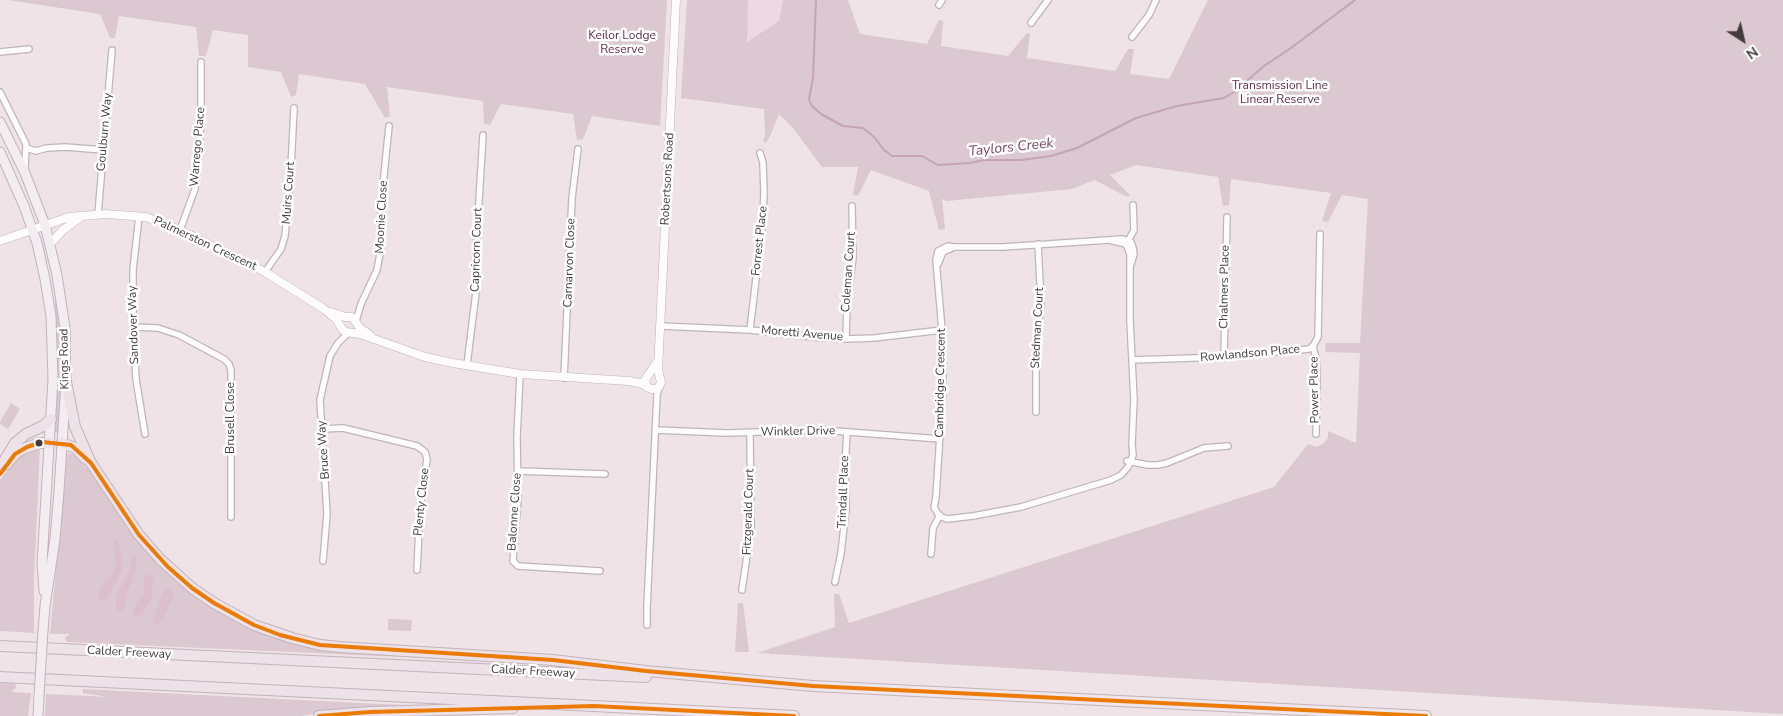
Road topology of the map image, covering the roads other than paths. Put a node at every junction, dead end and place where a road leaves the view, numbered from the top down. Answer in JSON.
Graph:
{"nodes":[{"id":1,"x":676,"y":0,"type":"edge"},
{"id":2,"x":1048,"y":0,"type":"edge"},
{"id":3,"x":1156,"y":0,"type":"edge"},
{"id":4,"x":1031,"y":23,"type":"dead end"},
{"id":5,"x":1132,"y":37,"type":"dead end"},
{"id":6,"x":29,"y":49,"type":"dead end"},
{"id":7,"x":112,"y":50,"type":"dead end"},
{"id":8,"x":0,"y":52,"type":"edge"},
{"id":9,"x":201,"y":62,"type":"dead end"},
{"id":10,"x":0,"y":92,"type":"edge"},
{"id":11,"x":294,"y":108,"type":"dead end"},
{"id":12,"x":0,"y":122,"type":"edge"},
{"id":13,"x":389,"y":126,"type":"dead end"},
{"id":14,"x":483,"y":135,"type":"dead end"},
{"id":15,"x":26,"y":148,"type":"junction"},
{"id":16,"x":578,"y":149,"type":"dead end"},
{"id":17,"x":104,"y":150,"type":"junction"},
{"id":18,"x":0,"y":152,"type":"edge"},
{"id":19,"x":760,"y":153,"type":"dead end"},
{"id":20,"x":25,"y":173,"type":"junction"},
{"id":21,"x":1133,"y":205,"type":"dead end"},
{"id":22,"x":852,"y":206,"type":"dead end"},
{"id":23,"x":98,"y":214,"type":"junction"},
{"id":24,"x":84,"y":215,"type":"junction"},
{"id":25,"x":139,"y":216,"type":"junction"},
{"id":26,"x":1227,"y":217,"type":"dead end"},
{"id":27,"x":45,"y":225,"type":"junction"},
{"id":28,"x":33,"y":230,"type":"junction"},
{"id":29,"x":180,"y":230,"type":"junction"},
{"id":30,"x":1320,"y":234,"type":"dead end"},
{"id":31,"x":0,"y":241,"type":"edge"},
{"id":32,"x":1127,"y":242,"type":"junction"},
{"id":33,"x":50,"y":244,"type":"junction"},
{"id":34,"x":1038,"y":244,"type":"junction"},
{"id":35,"x":265,"y":272,"type":"junction"},
{"id":36,"x":361,"y":304,"type":"junction"},
{"id":37,"x":324,"y":309,"type":"junction"},
{"id":38,"x":346,"y":317,"type":"junction"},
{"id":39,"x":356,"y":322,"type":"junction"},
{"id":40,"x":341,"y":326,"type":"junction"},
{"id":41,"x":661,"y":326,"type":"junction"},
{"id":42,"x":133,"y":327,"type":"junction"},
{"id":43,"x":750,"y":330,"type":"junction"},
{"id":44,"x":942,"y":330,"type":"junction"},
{"id":45,"x":350,"y":332,"type":"junction"},
{"id":46,"x":376,"y":339,"type":"junction"},
{"id":47,"x":846,"y":339,"type":"junction"},
{"id":48,"x":338,"y":343,"type":"junction"},
{"id":49,"x":1313,"y":346,"type":"junction"},
{"id":50,"x":1224,"y":357,"type":"junction"},
{"id":51,"x":659,"y":358,"type":"junction"},
{"id":52,"x":1132,"y":360,"type":"junction"},
{"id":53,"x":466,"y":365,"type":"junction"},
{"id":54,"x":520,"y":374,"type":"junction"},
{"id":55,"x":648,"y":376,"type":"junction"},
{"id":56,"x":564,"y":378,"type":"junction"},
{"id":57,"x":629,"y":381,"type":"junction"},
{"id":58,"x":660,"y":381,"type":"junction"},
{"id":59,"x":66,"y":382,"type":"junction"},
{"id":60,"x":648,"y":388,"type":"junction"},
{"id":61,"x":657,"y":408,"type":"junction"},
{"id":62,"x":1036,"y":412,"type":"dead end"},
{"id":63,"x":51,"y":419,"type":"junction"},
{"id":64,"x":323,"y":429,"type":"junction"},
{"id":65,"x":656,"y":430,"type":"junction"},
{"id":66,"x":750,"y":432,"type":"junction"},
{"id":67,"x":847,"y":432,"type":"junction"},
{"id":68,"x":144,"y":434,"type":"dead end"},
{"id":69,"x":1316,"y":434,"type":"dead end"},
{"id":70,"x":940,"y":439,"type":"junction"},
{"id":71,"x":49,"y":443,"type":"junction"},
{"id":72,"x":62,"y":444,"type":"junction"},
{"id":73,"x":1228,"y":446,"type":"dead end"},
{"id":74,"x":1129,"y":462,"type":"junction"},
{"id":75,"x":91,"y":463,"type":"junction"},
{"id":76,"x":0,"y":468,"type":"edge"},
{"id":77,"x":518,"y":471,"type":"junction"},
{"id":78,"x":0,"y":474,"type":"edge"},
{"id":79,"x":605,"y":474,"type":"dead end"},
{"id":80,"x":940,"y":515,"type":"junction"},
{"id":81,"x":231,"y":517,"type":"dead end"},
{"id":82,"x":931,"y":554,"type":"dead end"},
{"id":83,"x":323,"y":561,"type":"dead end"},
{"id":84,"x":417,"y":570,"type":"dead end"},
{"id":85,"x":600,"y":571,"type":"dead end"},
{"id":86,"x":835,"y":582,"type":"dead end"},
{"id":87,"x":742,"y":590,"type":"dead end"},
{"id":88,"x":45,"y":606,"type":"junction"},
{"id":89,"x":647,"y":624,"type":"dead end"},
{"id":90,"x":0,"y":646,"type":"edge"},
{"id":91,"x":0,"y":677,"type":"edge"},
{"id":92,"x":813,"y":686,"type":"junction"},
{"id":93,"x":594,"y":706,"type":"junction"},
{"id":94,"x":38,"y":716,"type":"edge"},
{"id":95,"x":320,"y":716,"type":"edge"},
{"id":96,"x":794,"y":716,"type":"edge"},
{"id":97,"x":1426,"y":716,"type":"edge"}],
"edges":[{"from":1,"to":41,"type":"street","name":"Robertsons Road"},
{"from":2,"to":4,"type":"street"},
{"from":3,"to":5,"type":"street"},
{"from":6,"to":8,"type":"street"},
{"from":7,"to":17,"type":"street","name":"Goulburn Way"},
{"from":9,"to":29,"type":"street","name":"Warrego Place"},
{"from":10,"to":15,"type":"street"},
{"from":11,"to":35,"type":"street","name":"Muirs Court"},
{"from":12,"to":20,"type":"main road","name":"Kings Road"},
{"from":13,"to":36,"type":"street","name":"Moonie Close"},
{"from":14,"to":53,"type":"street","name":"Capricorn Court"},
{"from":15,"to":17,"type":"street"},
{"from":15,"to":20,"type":"street"},
{"from":16,"to":56,"type":"street","name":"Carnarvon Close"},
{"from":17,"to":23,"type":"street","name":"Goulburn Way"},
{"from":18,"to":28,"type":"main road","name":"Kings Road"},
{"from":19,"to":43,"type":"street","name":"Forrest Place"},
{"from":20,"to":27,"type":"main road","name":"Kings Road"},
{"from":21,"to":32,"type":"street"},
{"from":22,"to":47,"type":"street","name":"Coleman Court"},
{"from":23,"to":24,"type":"street","name":"Palmerston Crescent"},
{"from":23,"to":25,"type":"street","name":"Palmerston Crescent"},
{"from":24,"to":27,"type":"street","name":"Palmerston Crescent"},
{"from":24,"to":33,"type":"street"},
{"from":25,"to":29,"type":"street","name":"Palmerston Crescent"},
{"from":25,"to":42,"type":"street","name":"Sandover Way"},
{"from":26,"to":50,"type":"street","name":"Chalmers Place"},
{"from":27,"to":28,"type":"street","name":"Palmerston Crescent"},
{"from":27,"to":33,"type":"main road","name":"Kings Road"},
{"from":28,"to":31,"type":"street","name":"Palmerston Crescent"},
{"from":28,"to":63,"type":"main road","name":"Kings Road"},
{"from":29,"to":35,"type":"street","name":"Palmerston Crescent"},
{"from":30,"to":49,"type":"street","name":"Rowlandson Place"},
{"from":32,"to":34,"type":"street","name":"Cambridge Crescent"},
{"from":32,"to":52,"type":"street"},
{"from":33,"to":59,"type":"main road","name":"Kings Road"},
{"from":34,"to":44,"type":"street","name":"Cambridge Crescent"},
{"from":34,"to":62,"type":"street","name":"Stedman Court"},
{"from":35,"to":37,"type":"street","name":"Palmerston Crescent"},
{"from":36,"to":38,"type":"street","name":"Moonie Close"},
{"from":36,"to":39,"type":"street","name":"Moonie Close"},
{"from":37,"to":38,"type":"street","name":"Palmerston Crescent"},
{"from":37,"to":40,"type":"street","name":"Palmerston Crescent"},
{"from":38,"to":39,"type":"street"},
{"from":38,"to":40,"type":"street"},
{"from":39,"to":45,"type":"street"},
{"from":39,"to":46,"type":"street"},
{"from":40,"to":45,"type":"street"},
{"from":40,"to":48,"type":"street","name":"Bruce Way"},
{"from":41,"to":43,"type":"street","name":"Moretti Avenue"},
{"from":41,"to":51,"type":"street","name":"Robertsons Road"},
{"from":42,"to":68,"type":"street","name":"Sandover Way"},
{"from":42,"to":81,"type":"street","name":"Brusell Close"},
{"from":43,"to":47,"type":"street","name":"Moretti Avenue"},
{"from":44,"to":47,"type":"street","name":"Moretti Avenue"},
{"from":44,"to":70,"type":"street","name":"Cambridge Crescent"},
{"from":45,"to":46,"type":"street"},
{"from":45,"to":48,"type":"street","name":"Bruce Way"},
{"from":46,"to":53,"type":"street"},
{"from":48,"to":64,"type":"street","name":"Bruce Way"},
{"from":49,"to":50,"type":"street","name":"Rowlandson Place"},
{"from":49,"to":69,"type":"street","name":"Power Place"},
{"from":50,"to":52,"type":"street","name":"Rowlandson Place"},
{"from":51,"to":55,"type":"street","name":"Robertsons Road"},
{"from":51,"to":58,"type":"street","name":"Robertsons Road"},
{"from":52,"to":74,"type":"street"},
{"from":53,"to":54,"type":"street"},
{"from":54,"to":56,"type":"street"},
{"from":54,"to":77,"type":"street","name":"Balonne Close"},
{"from":55,"to":57,"type":"street"},
{"from":55,"to":58,"type":"street"},
{"from":55,"to":60,"type":"street"},
{"from":56,"to":57,"type":"street"},
{"from":57,"to":60,"type":"street"},
{"from":58,"to":60,"type":"street"},
{"from":58,"to":61,"type":"street"},
{"from":59,"to":72,"type":"main road","name":"Kings Road"},
{"from":59,"to":75,"type":"highway"},
{"from":60,"to":61,"type":"street"},
{"from":61,"to":65,"type":"street"},
{"from":63,"to":71,"type":"main road","name":"Kings Road"},
{"from":63,"to":76,"type":"highway"},
{"from":64,"to":83,"type":"street","name":"Bruce Way"},
{"from":64,"to":84,"type":"street","name":"Plenty Close"},
{"from":65,"to":66,"type":"street","name":"Winkler Drive"},
{"from":65,"to":89,"type":"street"},
{"from":66,"to":67,"type":"street","name":"Winkler Drive"},
{"from":66,"to":87,"type":"street","name":"Fitzgerald Court"},
{"from":67,"to":70,"type":"street","name":"Winkler Drive"},
{"from":67,"to":86,"type":"street","name":"Trindall Place"},
{"from":70,"to":80,"type":"street","name":"Cambridge Crescent"},
{"from":71,"to":72,"type":"main road"},
{"from":71,"to":78,"type":"highway"},
{"from":71,"to":88,"type":"main road","name":"Kings Road"},
{"from":72,"to":75,"type":"highway"},
{"from":72,"to":88,"type":"main road","name":"Kings Road"},
{"from":73,"to":74,"type":"street"},
{"from":74,"to":80,"type":"street"},
{"from":75,"to":92,"type":"highway"},
{"from":77,"to":79,"type":"street"},
{"from":77,"to":85,"type":"street","name":"Balonne Close"},
{"from":80,"to":82,"type":"street"},
{"from":88,"to":94,"type":"main road","name":"Kings Road","bridge":true},
{"from":90,"to":92,"type":"highway","name":"Calder Freeway"},
{"from":91,"to":93,"type":"highway"},
{"from":92,"to":97,"type":"highway","name":"Calder Freeway"},
{"from":93,"to":95,"type":"highway"},
{"from":93,"to":96,"type":"highway"}]}
